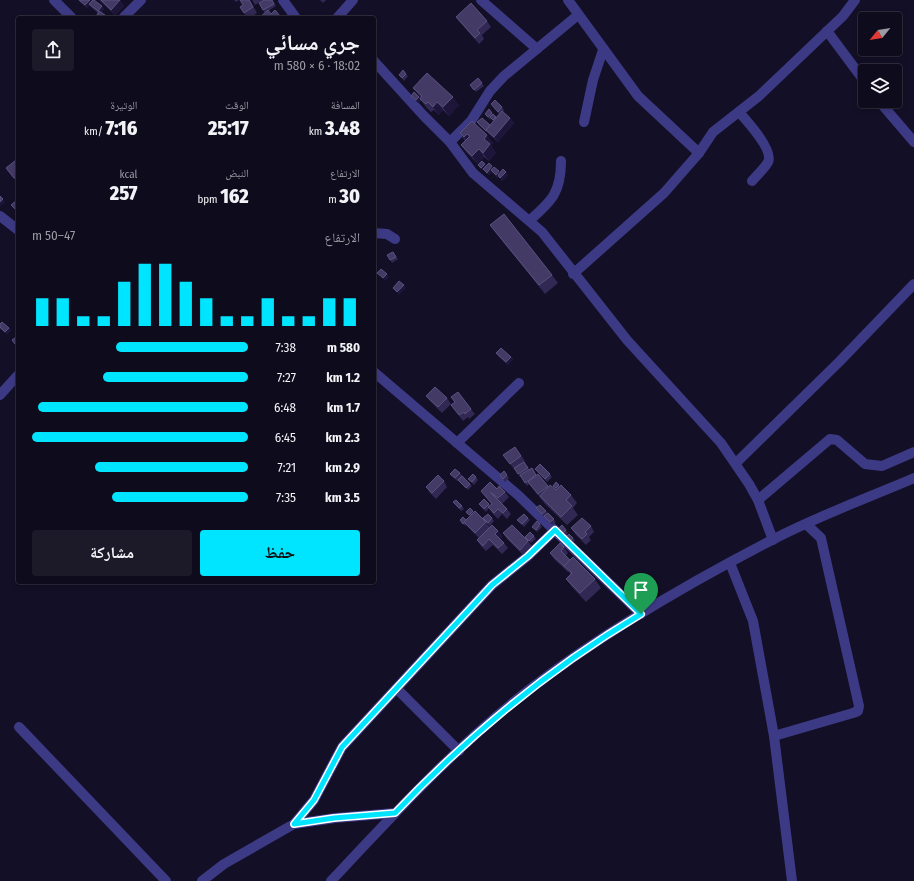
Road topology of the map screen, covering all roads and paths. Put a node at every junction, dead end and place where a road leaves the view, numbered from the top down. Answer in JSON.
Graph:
{"nodes":[{"id":1,"x":54,"y":0,"type":"edge"},
{"id":2,"x":141,"y":0,"type":"edge"},
{"id":3,"x":283,"y":0,"type":"edge"},
{"id":4,"x":353,"y":0,"type":"edge"},
{"id":5,"x":482,"y":0,"type":"edge"},
{"id":6,"x":568,"y":0,"type":"edge"},
{"id":7,"x":855,"y":0,"type":"edge"},
{"id":8,"x":70,"y":16,"type":"edge"},
{"id":9,"x":126,"y":16,"type":"edge"},
{"id":10,"x":295,"y":16,"type":"edge"},
{"id":11,"x":339,"y":16,"type":"edge"},
{"id":12,"x":578,"y":16,"type":"junction"},
{"id":13,"x":827,"y":31,"type":"junction"},
{"id":14,"x":537,"y":49,"type":"junction"},
{"id":15,"x":603,"y":50,"type":"junction"},
{"id":16,"x":376,"y":63,"type":"edge"},
{"id":17,"x":858,"y":73,"type":"edge"},
{"id":18,"x":885,"y":108,"type":"edge"},
{"id":19,"x":739,"y":112,"type":"junction"},
{"id":20,"x":584,"y":122,"type":"dead end"},
{"id":21,"x":450,"y":142,"type":"junction"},
{"id":22,"x":914,"y":142,"type":"edge"},
{"id":23,"x":699,"y":153,"type":"junction"},
{"id":24,"x":561,"y":161,"type":"dead end"},
{"id":25,"x":752,"y":181,"type":"dead end"},
{"id":26,"x":0,"y":216,"type":"edge"},
{"id":27,"x":530,"y":220,"type":"junction"},
{"id":28,"x":16,"y":228,"type":"edge"},
{"id":29,"x":376,"y":233,"type":"edge"},
{"id":30,"x":395,"y":239,"type":"dead end"},
{"id":31,"x":573,"y":274,"type":"junction"},
{"id":32,"x":914,"y":284,"type":"edge"},
{"id":33,"x":376,"y":374,"type":"edge"},
{"id":34,"x":16,"y":377,"type":"edge"},
{"id":35,"x":519,"y":383,"type":"dead end"},
{"id":36,"x":0,"y":395,"type":"edge"},
{"id":37,"x":457,"y":443,"type":"junction"},
{"id":38,"x":914,"y":452,"type":"edge"},
{"id":39,"x":736,"y":463,"type":"junction"},
{"id":40,"x":914,"y":478,"type":"edge"},
{"id":41,"x":758,"y":500,"type":"junction"},
{"id":42,"x":806,"y":524,"type":"junction"},
{"id":43,"x":555,"y":530,"type":"junction"},
{"id":44,"x":773,"y":540,"type":"junction"},
{"id":45,"x":730,"y":563,"type":"junction"},
{"id":46,"x":641,"y":614,"type":"junction"},
{"id":47,"x":397,"y":689,"type":"junction"},
{"id":48,"x":19,"y":727,"type":"dead end"},
{"id":49,"x":774,"y":736,"type":"junction"},
{"id":50,"x":459,"y":751,"type":"junction"},
{"id":51,"x":395,"y":813,"type":"junction"},
{"id":52,"x":294,"y":824,"type":"junction"},
{"id":53,"x":166,"y":881,"type":"edge"},
{"id":54,"x":202,"y":881,"type":"edge"},
{"id":55,"x":332,"y":881,"type":"edge"},
{"id":56,"x":792,"y":881,"type":"edge"}],
"edges":[{"from":1,"to":8,"type":"street"},
{"from":2,"to":9,"type":"street"},
{"from":3,"to":10,"type":"street"},
{"from":4,"to":11,"type":"street"},
{"from":5,"to":14,"type":"street"},
{"from":6,"to":12,"type":"street"},
{"from":7,"to":13,"type":"street"},
{"from":12,"to":14,"type":"street"},
{"from":12,"to":15,"type":"street"},
{"from":13,"to":17,"type":"street"},
{"from":13,"to":19,"type":"street"},
{"from":14,"to":21,"type":"street"},
{"from":15,"to":20,"type":"street"},
{"from":15,"to":23,"type":"street"},
{"from":16,"to":21,"type":"street"},
{"from":18,"to":22,"type":"street"},
{"from":19,"to":23,"type":"street"},
{"from":19,"to":25,"type":"street"},
{"from":21,"to":27,"type":"street"},
{"from":23,"to":31,"type":"street"},
{"from":24,"to":27,"type":"street"},
{"from":26,"to":28,"type":"street"},
{"from":27,"to":31,"type":"street"},
{"from":29,"to":30,"type":"street"},
{"from":31,"to":39,"type":"street"},
{"from":32,"to":39,"type":"street"},
{"from":33,"to":37,"type":"street"},
{"from":34,"to":36,"type":"street"},
{"from":35,"to":37,"type":"street"},
{"from":37,"to":43,"type":"street"},
{"from":38,"to":41,"type":"street"},
{"from":39,"to":41,"type":"street"},
{"from":40,"to":42,"type":"street"},
{"from":41,"to":44,"type":"street"},
{"from":42,"to":44,"type":"street"},
{"from":42,"to":49,"type":"street"},
{"from":43,"to":46,"type":"street"},
{"from":43,"to":47,"type":"street"},
{"from":44,"to":45,"type":"street"},
{"from":45,"to":46,"type":"street"},
{"from":45,"to":49,"type":"street"},
{"from":46,"to":50,"type":"street"},
{"from":47,"to":50,"type":"street"},
{"from":47,"to":52,"type":"street"},
{"from":48,"to":53,"type":"street"},
{"from":49,"to":56,"type":"street"},
{"from":50,"to":51,"type":"street"},
{"from":51,"to":52,"type":"street"},
{"from":51,"to":55,"type":"street"},
{"from":52,"to":54,"type":"street"}]}
